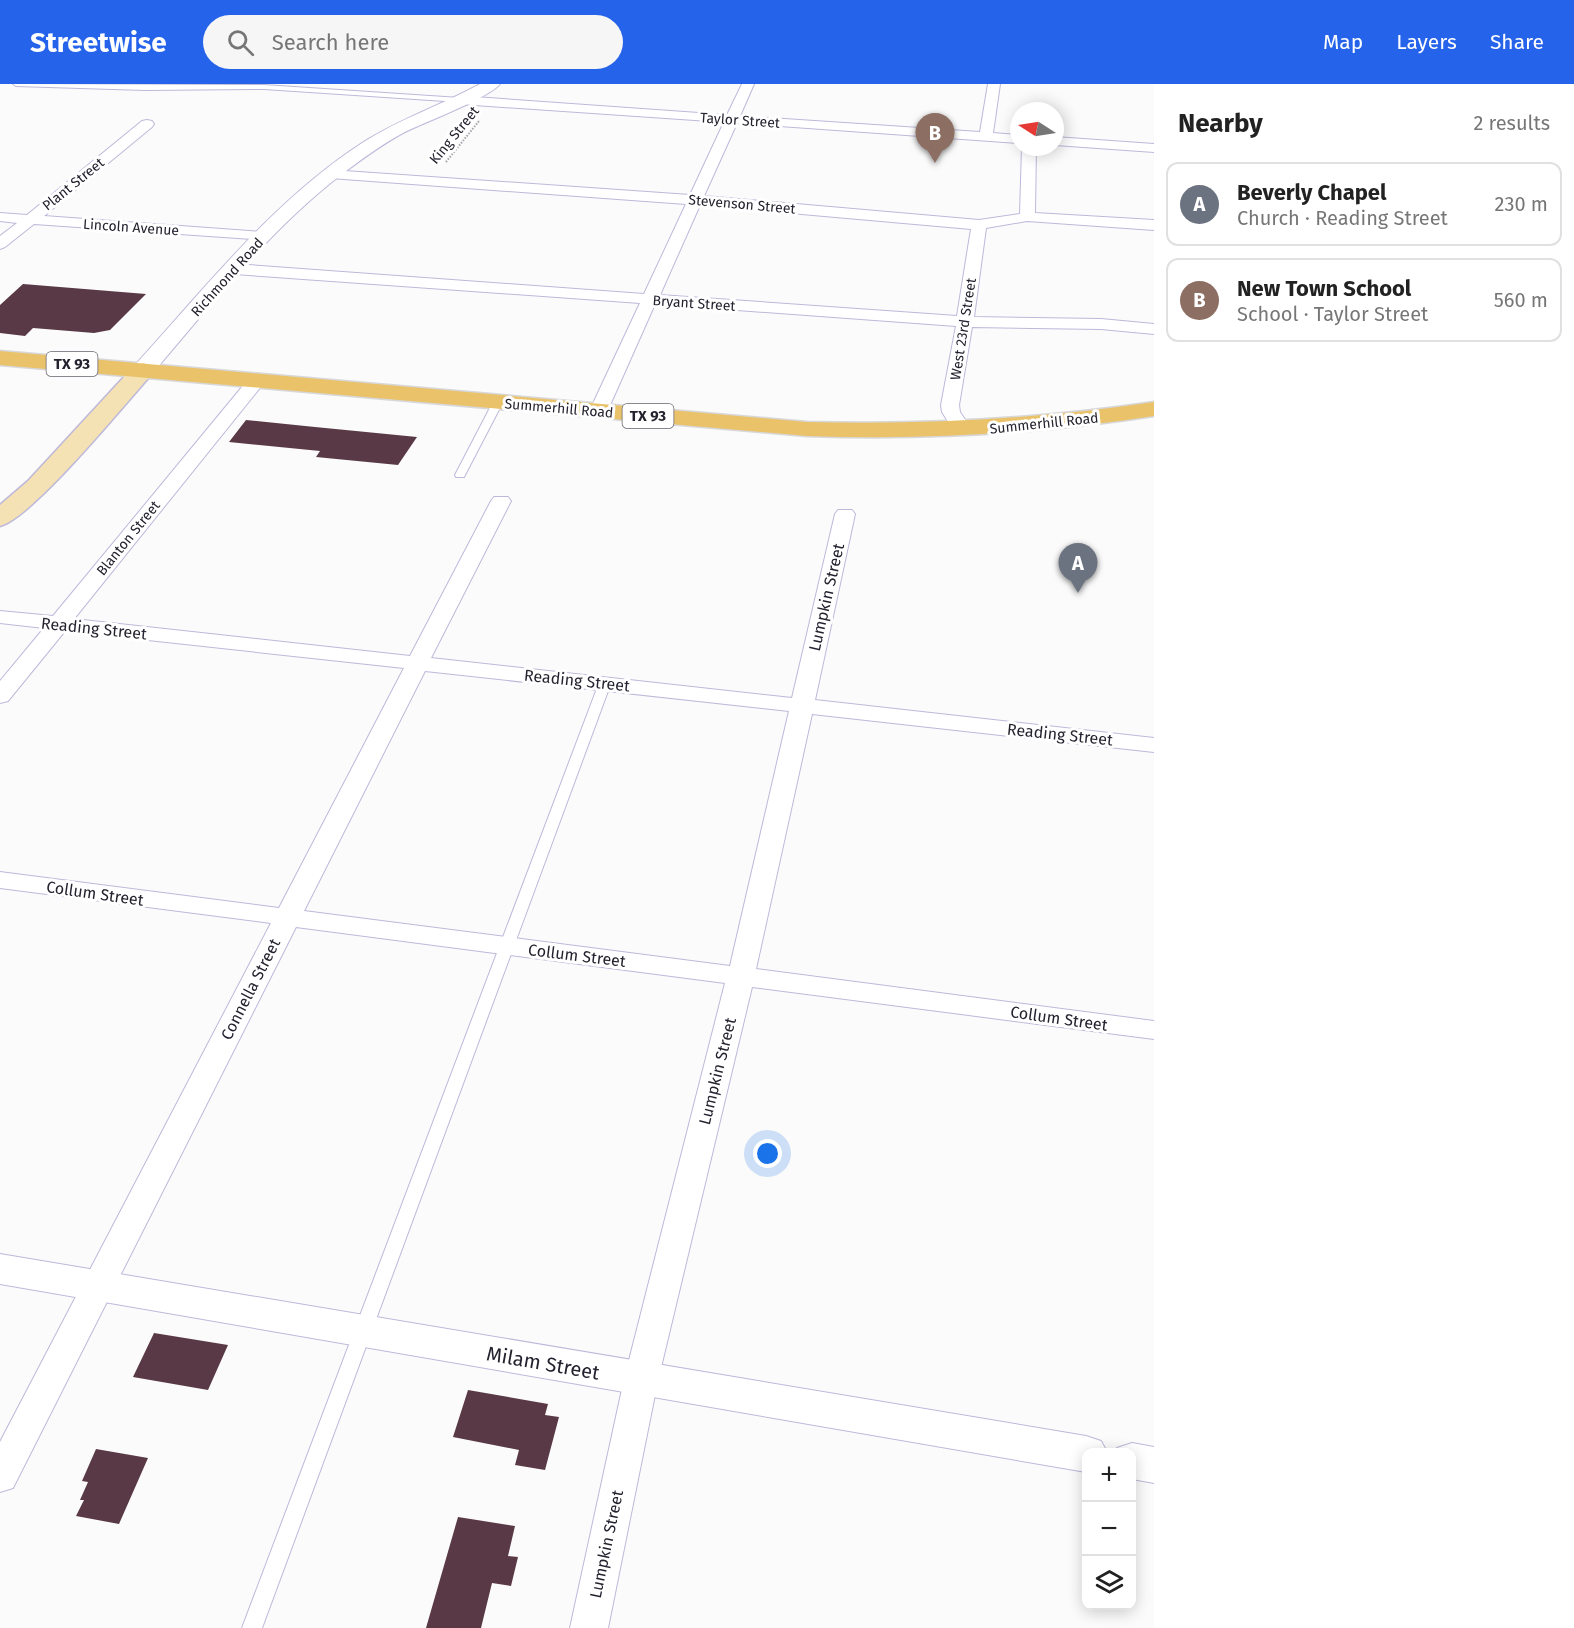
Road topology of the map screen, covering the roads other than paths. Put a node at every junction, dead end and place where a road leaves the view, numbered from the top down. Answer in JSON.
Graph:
{"nodes":[{"id":1,"x":16,"y":84,"type":"edge"},
{"id":2,"x":492,"y":84,"type":"edge"},
{"id":3,"x":748,"y":84,"type":"edge"},
{"id":4,"x":994,"y":84,"type":"edge"},
{"id":5,"x":460,"y":100,"type":"junction"},
{"id":6,"x":732,"y":120,"type":"junction"},
{"id":7,"x":147,"y":124,"type":"dead end"},
{"id":8,"x":986,"y":137,"type":"junction"},
{"id":9,"x":1010,"y":138,"type":"edge"},
{"id":10,"x":1064,"y":142,"type":"edge"},
{"id":11,"x":1154,"y":148,"type":"edge"},
{"id":12,"x":1029,"y":156,"type":"edge"},
{"id":13,"x":330,"y":174,"type":"junction"},
{"id":14,"x":695,"y":200,"type":"junction"},
{"id":15,"x":1027,"y":217,"type":"junction"},
{"id":16,"x":0,"y":218,"type":"edge"},
{"id":17,"x":30,"y":220,"type":"junction"},
{"id":18,"x":979,"y":225,"type":"junction"},
{"id":19,"x":1154,"y":225,"type":"edge"},
{"id":20,"x":262,"y":237,"type":"junction"},
{"id":21,"x":0,"y":244,"type":"edge"},
{"id":22,"x":234,"y":269,"type":"junction"},
{"id":23,"x":649,"y":300,"type":"junction"},
{"id":24,"x":965,"y":322,"type":"junction"},
{"id":25,"x":1154,"y":329,"type":"edge"},
{"id":26,"x":0,"y":358,"type":"edge"},
{"id":27,"x":143,"y":370,"type":"junction"},
{"id":28,"x":257,"y":380,"type":"junction"},
{"id":29,"x":498,"y":402,"type":"junction"},
{"id":30,"x":1154,"y":409,"type":"edge"},
{"id":31,"x":598,"y":412,"type":"junction"},
{"id":32,"x":963,"y":430,"type":"junction"},
{"id":33,"x":460,"y":475,"type":"dead end"},
{"id":34,"x":501,"y":501,"type":"dead end"},
{"id":35,"x":845,"y":514,"type":"dead end"},
{"id":36,"x":0,"y":518,"type":"edge"},
{"id":37,"x":0,"y":617,"type":"edge"},
{"id":38,"x":57,"y":624,"type":"junction"},
{"id":39,"x":418,"y":662,"type":"junction"},
{"id":40,"x":605,"y":683,"type":"junction"},
{"id":41,"x":0,"y":696,"type":"edge"},
{"id":42,"x":802,"y":705,"type":"junction"},
{"id":43,"x":1154,"y":745,"type":"edge"},
{"id":44,"x":0,"y":880,"type":"edge"},
{"id":45,"x":286,"y":918,"type":"junction"},
{"id":46,"x":505,"y":946,"type":"junction"},
{"id":47,"x":741,"y":976,"type":"junction"},
{"id":48,"x":1154,"y":1030,"type":"edge"},
{"id":49,"x":0,"y":1269,"type":"edge"},
{"id":50,"x":99,"y":1285,"type":"junction"},
{"id":51,"x":363,"y":1331,"type":"junction"},
{"id":52,"x":641,"y":1380,"type":"junction"},
{"id":53,"x":1082,"y":1453,"type":"edge"},
{"id":54,"x":1136,"y":1462,"type":"edge"},
{"id":55,"x":1154,"y":1465,"type":"edge"},
{"id":56,"x":0,"y":1477,"type":"edge"},
{"id":57,"x":252,"y":1628,"type":"edge"},
{"id":58,"x":589,"y":1628,"type":"edge"}],
"edges":[{"from":1,"to":5,"type":"lane"},
{"from":2,"to":5,"type":"street","name":"Richmond Road"},
{"from":3,"to":6,"type":"street"},
{"from":4,"to":8,"type":"street"},
{"from":5,"to":6,"type":"street","name":"Taylor Street"},
{"from":5,"to":13,"type":"street","name":"Richmond Road"},
{"from":6,"to":8,"type":"street","name":"Taylor Street"},
{"from":6,"to":14,"type":"street"},
{"from":7,"to":17,"type":"street","name":"Plant Street"},
{"from":8,"to":9,"type":"street","name":"Taylor Street"},
{"from":10,"to":11,"type":"street"},
{"from":12,"to":15,"type":"street"},
{"from":13,"to":14,"type":"street","name":"Stevenson Street"},
{"from":13,"to":20,"type":"street","name":"Richmond Road"},
{"from":14,"to":18,"type":"street","name":"Stevenson Street"},
{"from":14,"to":23,"type":"street"},
{"from":15,"to":18,"type":"street","name":"Stevenson Street"},
{"from":15,"to":19,"type":"street","name":"Stevenson Street"},
{"from":16,"to":17,"type":"street","name":"Lincoln Avenue"},
{"from":17,"to":20,"type":"street","name":"Lincoln Avenue"},
{"from":17,"to":21,"type":"street","name":"Plant Street"},
{"from":18,"to":24,"type":"street","name":"West 23rd Street"},
{"from":20,"to":22,"type":"street","name":"Richmond Road"},
{"from":22,"to":23,"type":"street","name":"Bryant Street"},
{"from":22,"to":27,"type":"street","name":"Richmond Road"},
{"from":23,"to":24,"type":"street","name":"Bryant Street"},
{"from":23,"to":31,"type":"street"},
{"from":24,"to":25,"type":"street","name":"Bryant Street"},
{"from":24,"to":32,"type":"street","name":"West 23rd Street"},
{"from":26,"to":27,"type":"main road","name":"Summerhill Road","number":"TX 93"},
{"from":27,"to":28,"type":"main road","name":"Summerhill Road","number":"TX 93"},
{"from":27,"to":36,"type":"main road","name":"Richmond Road"},
{"from":28,"to":29,"type":"main road","name":"Summerhill Road","number":"TX 93"},
{"from":28,"to":38,"type":"street","name":"Blanton Street"},
{"from":29,"to":31,"type":"main road","name":"Summerhill Road","number":"TX 93"},
{"from":29,"to":33,"type":"lane"},
{"from":30,"to":32,"type":"main road","name":"Summerhill Road","number":"TX 93"},
{"from":31,"to":32,"type":"main road","name":"Summerhill Road","number":"TX 93"},
{"from":34,"to":39,"type":"street","name":"Connella Street"},
{"from":35,"to":42,"type":"street","name":"Lumpkin Street"},
{"from":37,"to":38,"type":"street","name":"Reading Street"},
{"from":38,"to":39,"type":"street","name":"Reading Street"},
{"from":38,"to":41,"type":"street","name":"Blanton Street"},
{"from":39,"to":40,"type":"street","name":"Reading Street"},
{"from":39,"to":45,"type":"street","name":"Connella Street"},
{"from":40,"to":42,"type":"street","name":"Reading Street"},
{"from":40,"to":46,"type":"lane"},
{"from":42,"to":43,"type":"street","name":"Reading Street"},
{"from":42,"to":47,"type":"street","name":"Lumpkin Street"},
{"from":44,"to":45,"type":"street","name":"Collum Street"},
{"from":45,"to":46,"type":"street","name":"Collum Street"},
{"from":45,"to":50,"type":"street","name":"Connella Street"},
{"from":46,"to":47,"type":"street","name":"Collum Street"},
{"from":46,"to":51,"type":"lane"},
{"from":47,"to":48,"type":"street","name":"Collum Street"},
{"from":47,"to":52,"type":"street","name":"Lumpkin Street"},
{"from":49,"to":50,"type":"street","name":"Milam Street"},
{"from":50,"to":51,"type":"street","name":"Milam Street"},
{"from":50,"to":56,"type":"street","name":"Connella Street"},
{"from":51,"to":52,"type":"street","name":"Milam Street"},
{"from":51,"to":57,"type":"lane"},
{"from":52,"to":53,"type":"street","name":"Milam Street"},
{"from":52,"to":58,"type":"street","name":"Lumpkin Street"},
{"from":54,"to":55,"type":"street"}]}
